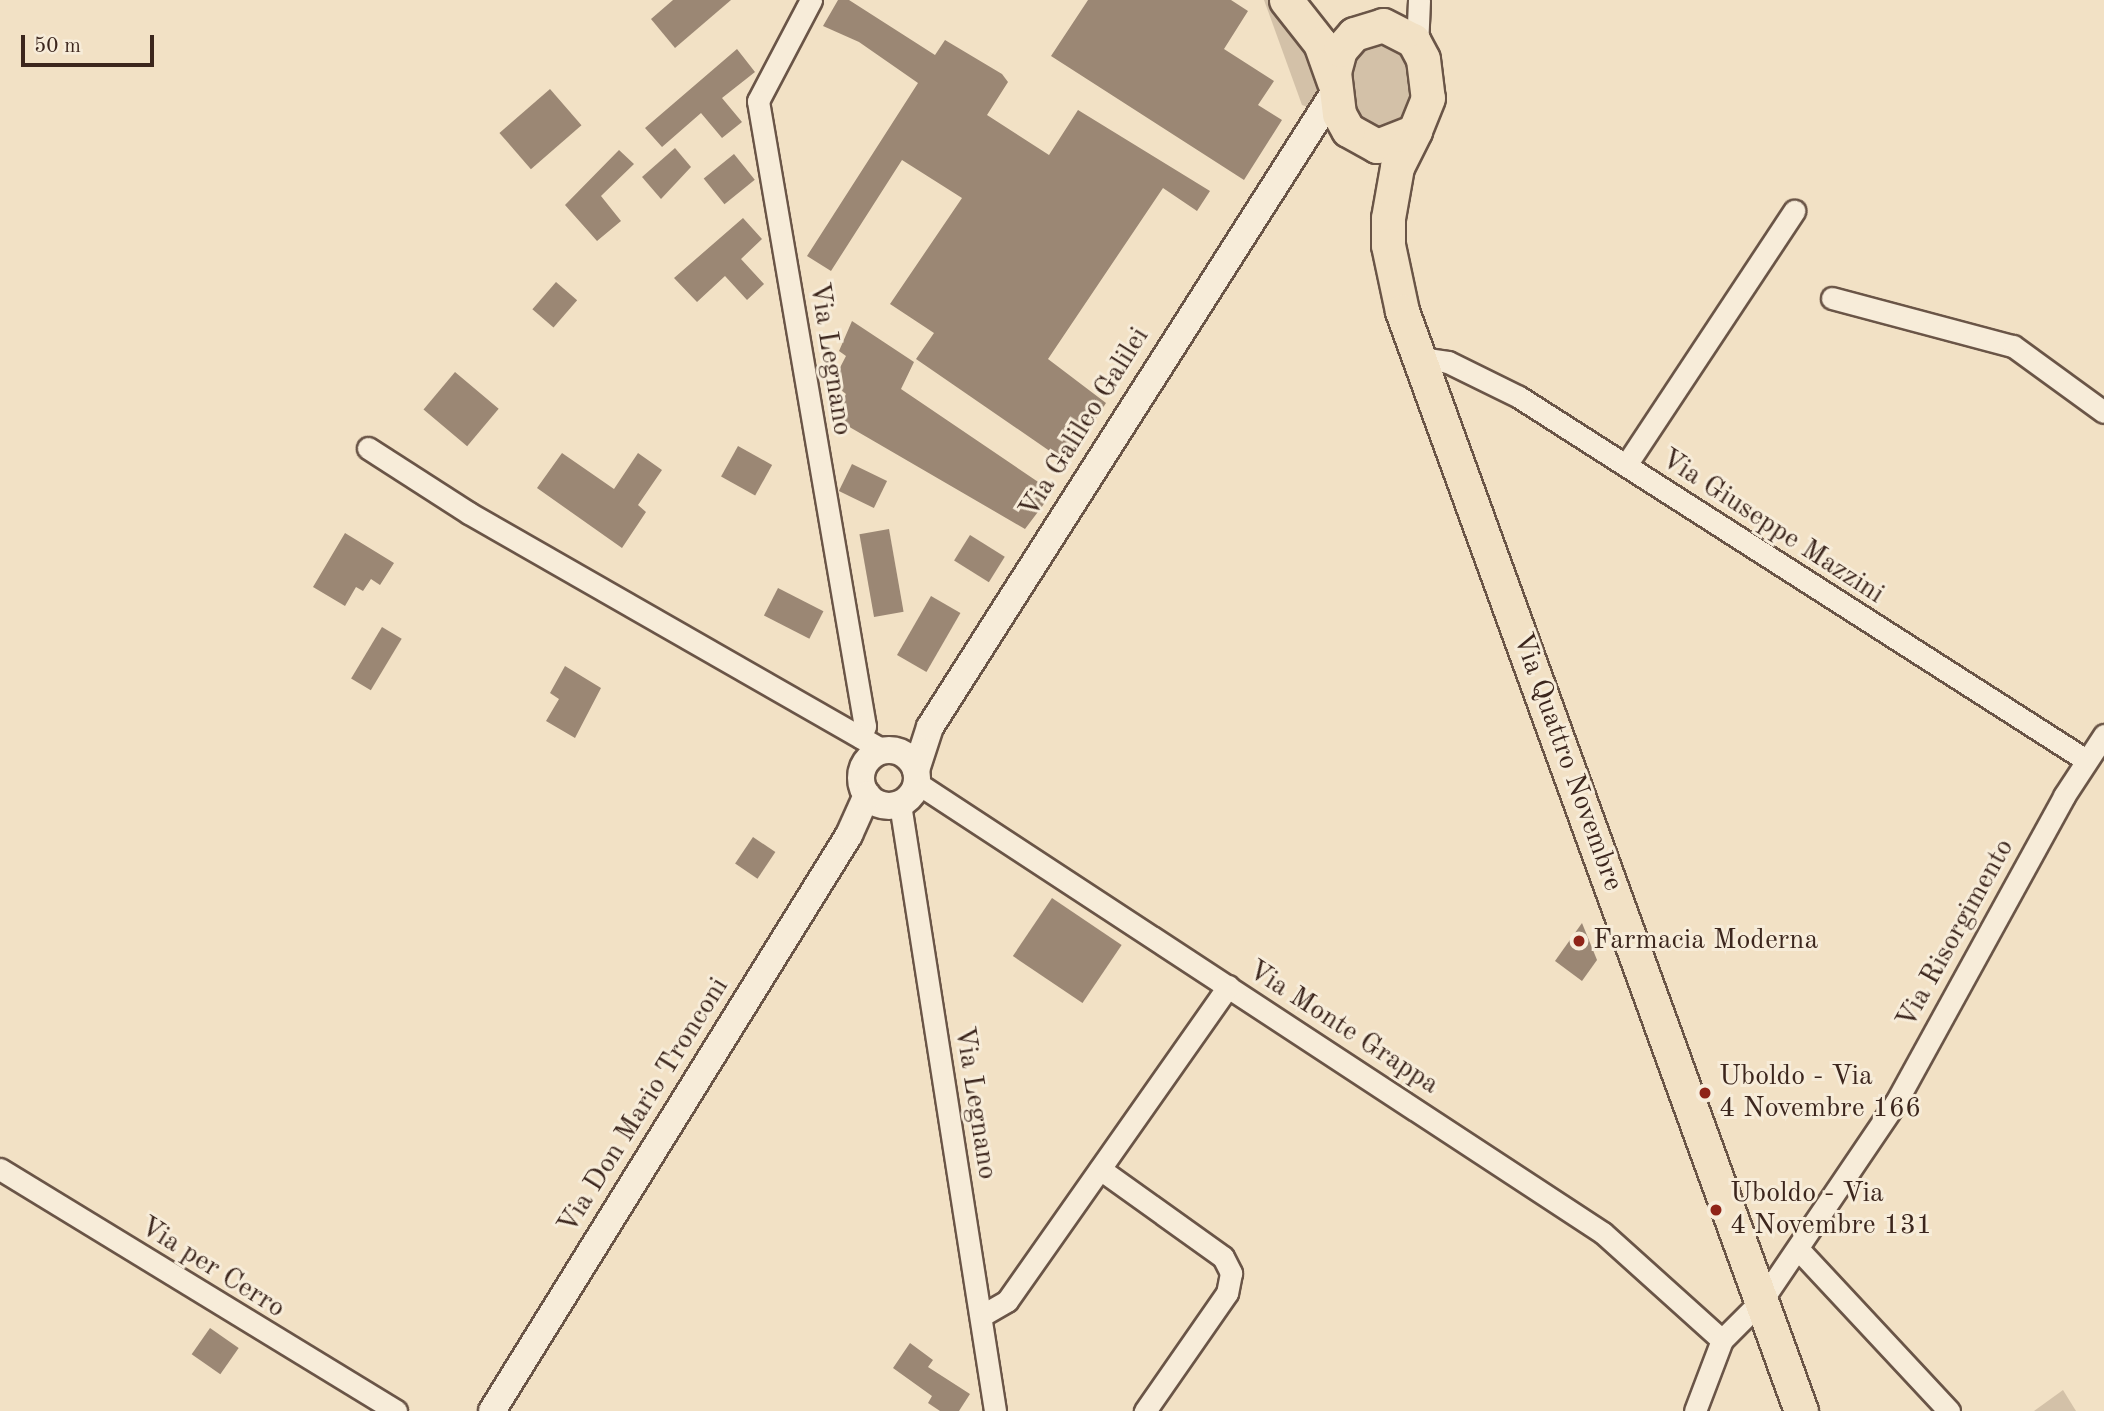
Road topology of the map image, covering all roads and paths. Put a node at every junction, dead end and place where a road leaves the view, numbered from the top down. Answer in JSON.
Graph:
{"nodes":[{"id":1,"x":811,"y":0,"type":"edge"},
{"id":2,"x":1286,"y":0,"type":"edge"},
{"id":3,"x":1303,"y":0,"type":"edge"},
{"id":4,"x":1407,"y":0,"type":"edge"},
{"id":5,"x":1419,"y":0,"type":"edge"},
{"id":6,"x":1372,"y":26,"type":"junction"},
{"id":7,"x":1417,"y":48,"type":"junction"},
{"id":8,"x":1335,"y":91,"type":"junction"},
{"id":9,"x":1415,"y":131,"type":"junction"},
{"id":10,"x":1359,"y":138,"type":"junction"},
{"id":11,"x":1298,"y":156,"type":"junction"},
{"id":12,"x":1794,"y":211,"type":"dead end"},
{"id":13,"x":1832,"y":298,"type":"dead end"},
{"id":14,"x":1402,"y":311,"type":"junction"},
{"id":15,"x":1420,"y":358,"type":"junction"},
{"id":16,"x":2104,"y":412,"type":"edge"},
{"id":17,"x":368,"y":448,"type":"dead end"},
{"id":18,"x":1626,"y":465,"type":"junction"},
{"id":19,"x":930,"y":727,"type":"junction"},
{"id":20,"x":2104,"y":734,"type":"edge"},
{"id":21,"x":880,"y":746,"type":"junction"},
{"id":22,"x":2086,"y":760,"type":"junction"},
{"id":23,"x":917,"y":776,"type":"junction"},
{"id":24,"x":885,"y":802,"type":"junction"},
{"id":25,"x":1228,"y":986,"type":"junction"},
{"id":26,"x":1100,"y":1169,"type":"junction"},
{"id":27,"x":0,"y":1170,"type":"edge"},
{"id":28,"x":1799,"y":1250,"type":"junction"},
{"id":29,"x":1762,"y":1300,"type":"junction"},
{"id":30,"x":981,"y":1316,"type":"junction"},
{"id":31,"x":1722,"y":1340,"type":"junction"},
{"id":32,"x":396,"y":1411,"type":"edge"},
{"id":33,"x":492,"y":1411,"type":"edge"},
{"id":34,"x":995,"y":1411,"type":"edge"},
{"id":35,"x":1145,"y":1411,"type":"edge"},
{"id":36,"x":1695,"y":1411,"type":"edge"},
{"id":37,"x":1801,"y":1411,"type":"edge"},
{"id":38,"x":1949,"y":1411,"type":"edge"}],
"edges":[{"from":1,"to":21,"type":"street","name":"Via Legnano"},
{"from":2,"to":8,"type":"main road"},
{"from":3,"to":6,"type":"main road"},
{"from":4,"to":6,"type":"street"},
{"from":5,"to":7,"type":"street"},
{"from":6,"to":7,"type":"main road"},
{"from":6,"to":8,"type":"main road"},
{"from":7,"to":9,"type":"main road"},
{"from":8,"to":10,"type":"main road"},
{"from":8,"to":11,"type":"street","name":"Via Galileo Galilei"},
{"from":9,"to":10,"type":"main road"},
{"from":9,"to":14,"type":"main road","name":"Via Quattro Novembre"},
{"from":10,"to":11,"type":"street","name":"Via Galileo Galilei"},
{"from":10,"to":14,"type":"main road","name":"Via Quattro Novembre"},
{"from":11,"to":19,"type":"street","name":"Via Galileo Galilei"},
{"from":12,"to":18,"type":"street"},
{"from":13,"to":16,"type":"street"},
{"from":14,"to":15,"type":"main road","name":"Via Quattro Novembre"},
{"from":15,"to":18,"type":"street","name":"Via Giuseppe Mazzini"},
{"from":15,"to":29,"type":"main road","name":"Via Quattro Novembre"},
{"from":17,"to":21,"type":"street"},
{"from":18,"to":22,"type":"street","name":"Via Giuseppe Mazzini"},
{"from":19,"to":21,"type":"street","name":"Via Galileo Galilei"},
{"from":19,"to":23,"type":"street","name":"Via Galileo Galilei"},
{"from":20,"to":22,"type":"street","name":"Via Risorgimento"},
{"from":21,"to":23,"type":"street"},
{"from":21,"to":24,"type":"street"},
{"from":22,"to":28,"type":"street","name":"Via Risorgimento"},
{"from":23,"to":24,"type":"street"},
{"from":23,"to":25,"type":"street","name":"Via Monte Grappa"},
{"from":24,"to":30,"type":"street","name":"Via Legnano"},
{"from":24,"to":33,"type":"street","name":"Via Don Mario Tronconi"},
{"from":25,"to":26,"type":"street"},
{"from":25,"to":31,"type":"street","name":"Via Monte Grappa"},
{"from":26,"to":30,"type":"street"},
{"from":26,"to":35,"type":"street"},
{"from":27,"to":32,"type":"street","name":"Via per Cerro"},
{"from":28,"to":29,"type":"street","name":"Via Risorgimento"},
{"from":28,"to":38,"type":"street"},
{"from":29,"to":31,"type":"street","name":"Via Risorgimento"},
{"from":29,"to":37,"type":"main road","name":"Via Quattro Novembre"},
{"from":30,"to":34,"type":"street","name":"Via Legnano"},
{"from":31,"to":36,"type":"street"}]}
